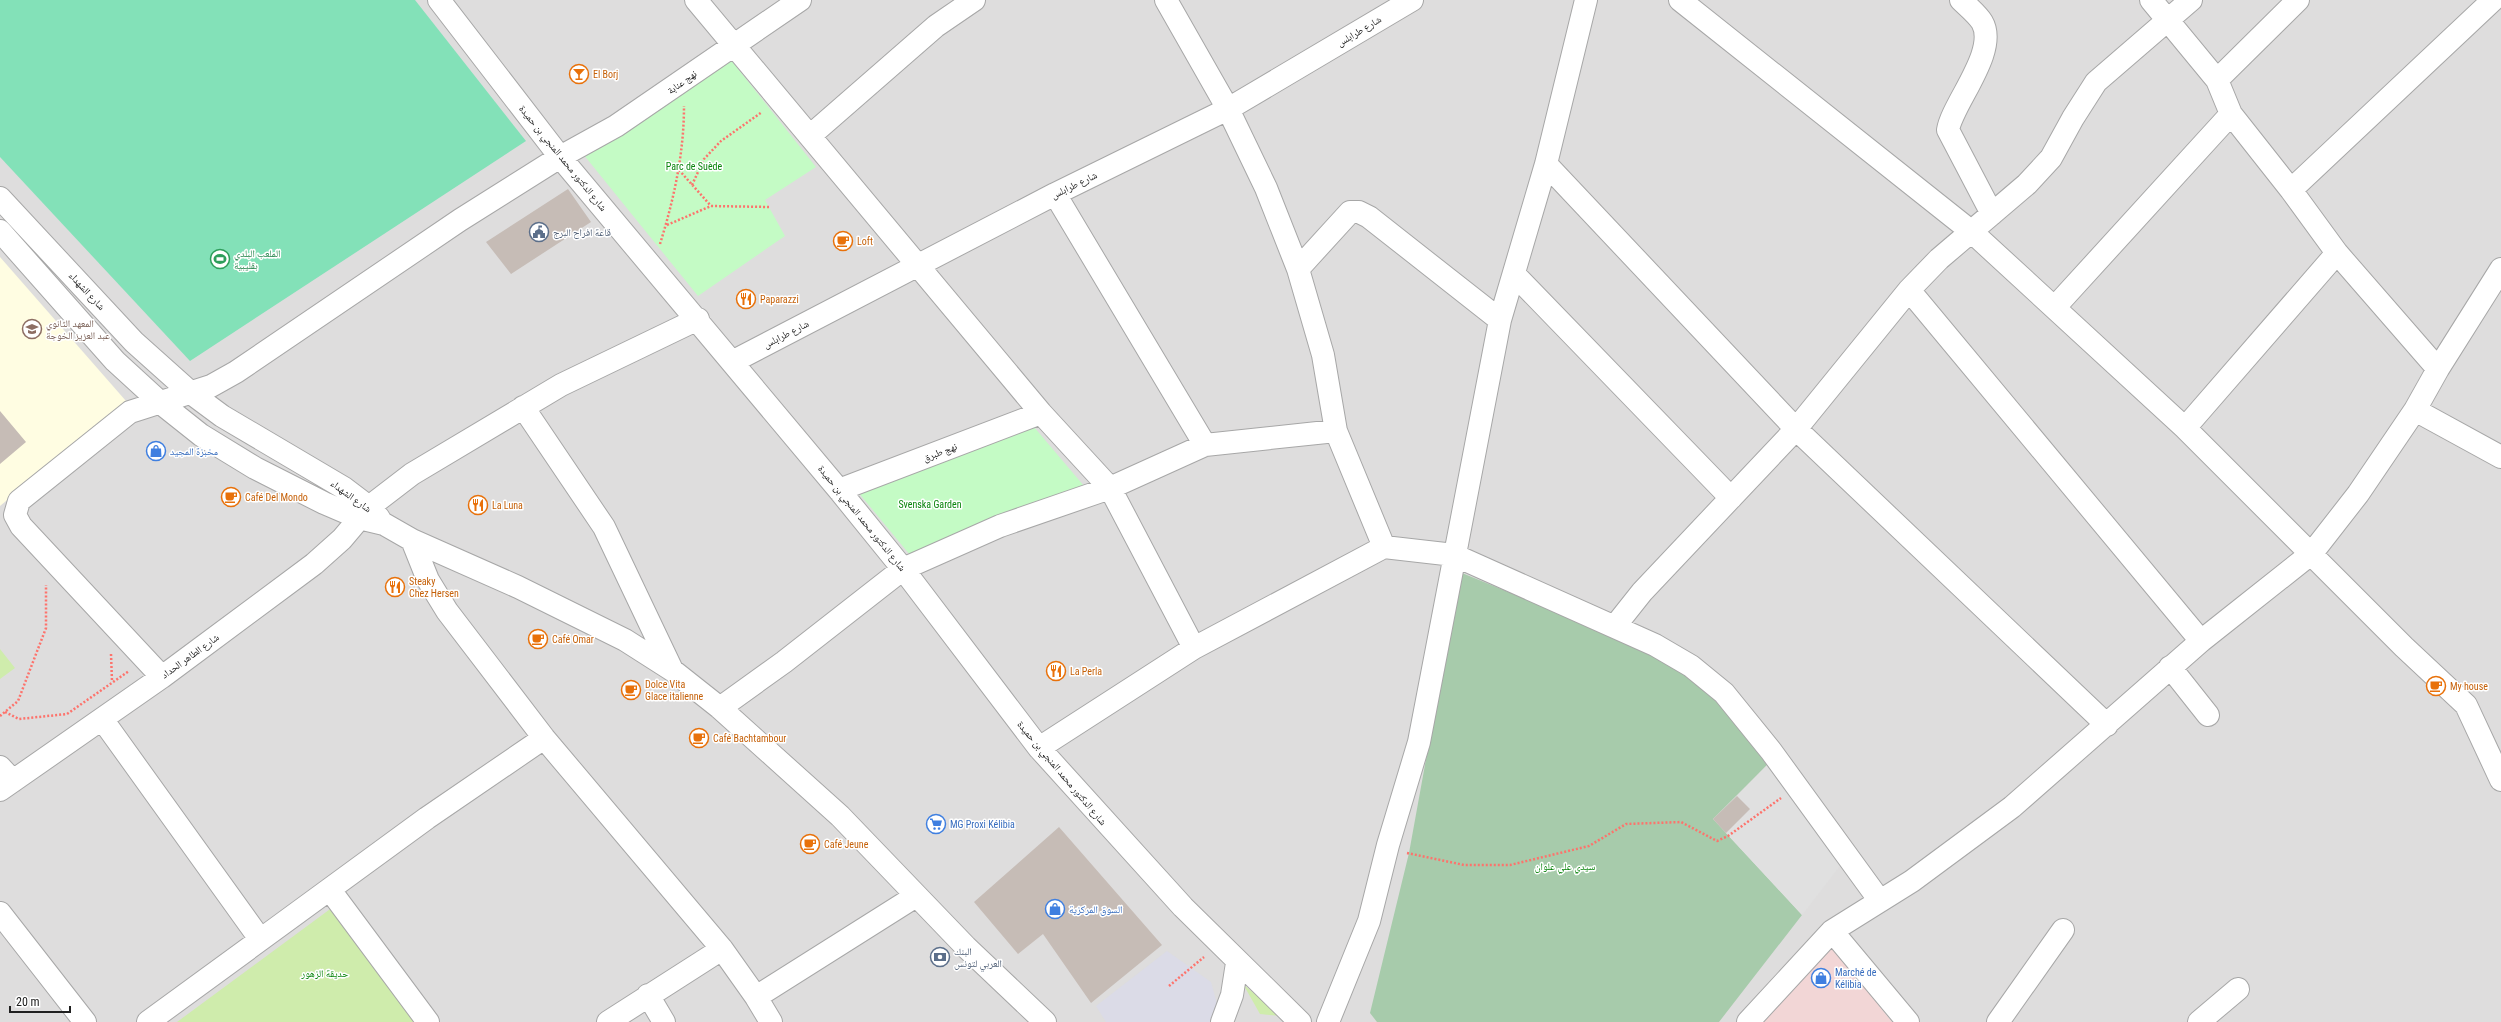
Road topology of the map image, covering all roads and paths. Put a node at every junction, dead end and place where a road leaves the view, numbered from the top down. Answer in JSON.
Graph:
{"nodes":[{"id":1,"x":439,"y":0,"type":"edge"},
{"id":2,"x":696,"y":0,"type":"edge"},
{"id":3,"x":800,"y":0,"type":"edge"},
{"id":4,"x":974,"y":0,"type":"edge"},
{"id":5,"x":1166,"y":0,"type":"edge"},
{"id":6,"x":1412,"y":0,"type":"edge"},
{"id":7,"x":1586,"y":0,"type":"edge"},
{"id":8,"x":1961,"y":0,"type":"edge"},
{"id":9,"x":2151,"y":0,"type":"edge"},
{"id":10,"x":2191,"y":0,"type":"edge"},
{"id":11,"x":2298,"y":0,"type":"edge"},
{"id":12,"x":2493,"y":0,"type":"edge"},
{"id":13,"x":1691,"y":3,"type":"edge"},
{"id":14,"x":2167,"y":20,"type":"junction"},
{"id":15,"x":733,"y":45,"type":"junction"},
{"id":16,"x":2217,"y":80,"type":"junction"},
{"id":17,"x":672,"y":90,"type":"junction"},
{"id":18,"x":781,"y":100,"type":"junction"},
{"id":19,"x":1228,"y":109,"type":"junction"},
{"id":20,"x":2231,"y":114,"type":"junction"},
{"id":21,"x":811,"y":135,"type":"junction"},
{"id":22,"x":560,"y":156,"type":"junction"},
{"id":23,"x":1546,"y":164,"type":"junction"},
{"id":24,"x":679,"y":170,"type":"junction"},
{"id":25,"x":692,"y":185,"type":"junction"},
{"id":26,"x":2291,"y":190,"type":"junction"},
{"id":27,"x":1055,"y":194,"type":"junction"},
{"id":28,"x":0,"y":198,"type":"edge"},
{"id":29,"x":711,"y":206,"type":"junction"},
{"id":30,"x":769,"y":207,"type":"dead end"},
{"id":31,"x":1992,"y":214,"type":"junction"},
{"id":32,"x":666,"y":226,"type":"junction"},
{"id":33,"x":0,"y":231,"type":"edge"},
{"id":34,"x":1972,"y":232,"type":"junction"},
{"id":35,"x":2337,"y":253,"type":"junction"},
{"id":36,"x":647,"y":259,"type":"junction"},
{"id":37,"x":919,"y":266,"type":"junction"},
{"id":38,"x":1298,"y":269,"type":"junction"},
{"id":39,"x":2501,"y":269,"type":"edge"},
{"id":40,"x":1514,"y":274,"type":"junction"},
{"id":41,"x":1909,"y":290,"type":"junction"},
{"id":42,"x":2055,"y":306,"type":"junction"},
{"id":43,"x":698,"y":319,"type":"junction"},
{"id":44,"x":1500,"y":320,"type":"junction"},
{"id":45,"x":732,"y":362,"type":"junction"},
{"id":46,"x":2438,"y":369,"type":"junction"},
{"id":47,"x":191,"y":393,"type":"junction"},
{"id":48,"x":162,"y":404,"type":"junction"},
{"id":49,"x":523,"y":407,"type":"junction"},
{"id":50,"x":2415,"y":410,"type":"junction"},
{"id":51,"x":1040,"y":413,"type":"junction"},
{"id":52,"x":2185,"y":428,"type":"junction"},
{"id":53,"x":1796,"y":429,"type":"junction"},
{"id":54,"x":1336,"y":431,"type":"junction"},
{"id":55,"x":1205,"y":445,"type":"junction"},
{"id":56,"x":2501,"y":457,"type":"edge"},
{"id":57,"x":1110,"y":488,"type":"junction"},
{"id":58,"x":840,"y":490,"type":"junction"},
{"id":59,"x":1731,"y":498,"type":"junction"},
{"id":60,"x":364,"y":513,"type":"junction"},
{"id":61,"x":412,"y":540,"type":"junction"},
{"id":62,"x":1384,"y":547,"type":"junction"},
{"id":63,"x":46,"y":552,"type":"junction"},
{"id":64,"x":2312,"y":553,"type":"junction"},
{"id":65,"x":1454,"y":555,"type":"junction"},
{"id":66,"x":903,"y":569,"type":"junction"},
{"id":67,"x":1615,"y":626,"type":"junction"},
{"id":68,"x":2201,"y":641,"type":"junction"},
{"id":69,"x":1194,"y":648,"type":"junction"},
{"id":70,"x":147,"y":660,"type":"junction"},
{"id":71,"x":2170,"y":668,"type":"junction"},
{"id":72,"x":672,"y":670,"type":"junction"},
{"id":73,"x":162,"y":677,"type":"junction"},
{"id":74,"x":720,"y":708,"type":"junction"},
{"id":75,"x":6,"y":712,"type":"junction"},
{"id":76,"x":2208,"y":715,"type":"dead end"},
{"id":77,"x":0,"y":716,"type":"edge"},
{"id":78,"x":102,"y":719,"type":"junction"},
{"id":79,"x":2106,"y":725,"type":"junction"},
{"id":80,"x":544,"y":738,"type":"junction"},
{"id":81,"x":1039,"y":748,"type":"junction"},
{"id":82,"x":4,"y":779,"type":"edge"},
{"id":83,"x":2501,"y":780,"type":"edge"},
{"id":84,"x":1797,"y":787,"type":"junction"},
{"id":85,"x":1388,"y":845,"type":"junction"},
{"id":86,"x":330,"y":890,"type":"junction"},
{"id":87,"x":916,"y":896,"type":"junction"},
{"id":88,"x":1880,"y":901,"type":"junction"},
{"id":89,"x":2,"y":920,"type":"edge"},
{"id":90,"x":2063,"y":930,"type":"dead end"},
{"id":91,"x":1832,"y":931,"type":"junction"},
{"id":92,"x":260,"y":939,"type":"junction"},
{"id":93,"x":1220,"y":944,"type":"junction"},
{"id":94,"x":722,"y":949,"type":"junction"},
{"id":95,"x":1237,"y":963,"type":"junction"},
{"id":96,"x":1348,"y":972,"type":"junction"},
{"id":97,"x":1169,"y":986,"type":"dead end"},
{"id":98,"x":2238,"y":989,"type":"dead end"},
{"id":99,"x":648,"y":995,"type":"junction"},
{"id":100,"x":756,"y":997,"type":"junction"},
{"id":101,"x":1042,"y":1021,"type":"edge"},
{"id":102,"x":85,"y":1022,"type":"edge"},
{"id":103,"x":148,"y":1022,"type":"edge"},
{"id":104,"x":428,"y":1022,"type":"edge"},
{"id":105,"x":608,"y":1022,"type":"edge"},
{"id":106,"x":664,"y":1022,"type":"edge"},
{"id":107,"x":771,"y":1022,"type":"edge"},
{"id":108,"x":1222,"y":1022,"type":"edge"},
{"id":109,"x":1300,"y":1022,"type":"edge"},
{"id":110,"x":1308,"y":1022,"type":"edge"},
{"id":111,"x":1328,"y":1022,"type":"edge"},
{"id":112,"x":1748,"y":1022,"type":"edge"},
{"id":113,"x":1908,"y":1022,"type":"edge"},
{"id":114,"x":1998,"y":1022,"type":"edge"},
{"id":115,"x":2199,"y":1022,"type":"edge"}],
"edges":[{"from":1,"to":22,"type":"street","name":"شارع الدكتور محمد المنجي بن حميدة"},
{"from":2,"to":15,"type":"street"},
{"from":3,"to":15,"type":"street","name":"نهج عنابة"},
{"from":4,"to":21,"type":"street"},
{"from":5,"to":19,"type":"street"},
{"from":6,"to":19,"type":"street","name":"شارع طرابلس"},
{"from":7,"to":23,"type":"street"},
{"from":8,"to":31,"type":"street"},
{"from":9,"to":14,"type":"street"},
{"from":10,"to":14,"type":"street"},
{"from":11,"to":16,"type":"street"},
{"from":12,"to":26,"type":"street"},
{"from":13,"to":34,"type":"street"},
{"from":14,"to":16,"type":"street"},
{"from":14,"to":31,"type":"street"},
{"from":15,"to":17,"type":"street","name":"نهج عنابة"},
{"from":15,"to":18,"type":"street"},
{"from":16,"to":20,"type":"street"},
{"from":17,"to":22,"type":"street","name":"نهج عنابة"},
{"from":17,"to":24,"type":"path"},
{"from":18,"to":21,"type":"street"},
{"from":18,"to":25,"type":"path"},
{"from":19,"to":27,"type":"street","name":"شارع طرابلس"},
{"from":19,"to":38,"type":"street"},
{"from":20,"to":26,"type":"street"},
{"from":20,"to":42,"type":"street"},
{"from":21,"to":37,"type":"street"},
{"from":22,"to":36,"type":"street","name":"شارع الدكتور محمد المنجي بن حميدة"},
{"from":22,"to":47,"type":"street","name":"نهج عنابة"},
{"from":23,"to":40,"type":"street"},
{"from":23,"to":53,"type":"street"},
{"from":24,"to":25,"type":"path"},
{"from":24,"to":32,"type":"path"},
{"from":25,"to":29,"type":"path"},
{"from":26,"to":35,"type":"street"},
{"from":27,"to":37,"type":"street","name":"شارع طرابلس"},
{"from":27,"to":55,"type":"street"},
{"from":28,"to":47,"type":"street","name":"شارع الشهداء"},
{"from":29,"to":30,"type":"path"},
{"from":29,"to":32,"type":"path"},
{"from":31,"to":34,"type":"street"},
{"from":32,"to":36,"type":"path"},
{"from":33,"to":48,"type":"street","name":"شارع الشهداء"},
{"from":34,"to":41,"type":"street"},
{"from":34,"to":42,"type":"street"},
{"from":35,"to":46,"type":"street"},
{"from":35,"to":52,"type":"street"},
{"from":36,"to":43,"type":"street","name":"شارع الدكتور محمد المنجي بن حميدة"},
{"from":37,"to":45,"type":"street","name":"شارع طرابلس"},
{"from":37,"to":51,"type":"street"},
{"from":38,"to":44,"type":"street"},
{"from":38,"to":54,"type":"street"},
{"from":39,"to":46,"type":"street"},
{"from":40,"to":44,"type":"street"},
{"from":40,"to":59,"type":"street"},
{"from":41,"to":53,"type":"street"},
{"from":41,"to":68,"type":"street"},
{"from":42,"to":52,"type":"street"},
{"from":43,"to":45,"type":"street","name":"شارع الدكتور محمد المنجي بن حميدة"},
{"from":43,"to":49,"type":"street","name":"شارع الطاهر الحداد"},
{"from":44,"to":65,"type":"street"},
{"from":45,"to":58,"type":"street","name":"شارع الدكتور محمد المنجي بن حميدة"},
{"from":46,"to":50,"type":"street"},
{"from":47,"to":48,"type":"street","name":"نهج عنابة"},
{"from":47,"to":60,"type":"street","name":"شارع الشهداء"},
{"from":48,"to":60,"type":"street","name":"شارع الشهداء"},
{"from":48,"to":63,"type":"street","name":"نهج عنابة"},
{"from":49,"to":60,"type":"street","name":"شارع الطاهر الحداد"},
{"from":49,"to":72,"type":"street"},
{"from":50,"to":56,"type":"street"},
{"from":50,"to":64,"type":"street"},
{"from":51,"to":57,"type":"street"},
{"from":51,"to":58,"type":"street","name":"نهج طبرق"},
{"from":52,"to":64,"type":"street"},
{"from":53,"to":59,"type":"street"},
{"from":53,"to":79,"type":"street"},
{"from":54,"to":55,"type":"street"},
{"from":54,"to":62,"type":"street"},
{"from":55,"to":57,"type":"street"},
{"from":57,"to":66,"type":"street"},
{"from":57,"to":69,"type":"street"},
{"from":58,"to":66,"type":"street","name":"شارع الدكتور محمد المنجي بن حميدة"},
{"from":59,"to":67,"type":"street"},
{"from":60,"to":61,"type":"street","name":"شارع الشهداء"},
{"from":60,"to":73,"type":"street","name":"شارع الطاهر الحداد"},
{"from":61,"to":72,"type":"street","name":"شارع الشهداء"},
{"from":61,"to":80,"type":"street"},
{"from":62,"to":65,"type":"street"},
{"from":62,"to":69,"type":"street"},
{"from":63,"to":70,"type":"street"},
{"from":63,"to":75,"type":"path"},
{"from":64,"to":68,"type":"street"},
{"from":64,"to":83,"type":"street"},
{"from":65,"to":67,"type":"street"},
{"from":65,"to":85,"type":"street"},
{"from":66,"to":74,"type":"street"},
{"from":66,"to":81,"type":"street","name":"شارع الدكتور محمد المنجي بن حميدة"},
{"from":67,"to":84,"type":"street"},
{"from":68,"to":71,"type":"street"},
{"from":69,"to":81,"type":"street"},
{"from":70,"to":73,"type":"street"},
{"from":70,"to":75,"type":"path"},
{"from":71,"to":76,"type":"street"},
{"from":71,"to":79,"type":"street"},
{"from":72,"to":74,"type":"street","name":"شارع الشهداء"},
{"from":73,"to":78,"type":"street","name":"شارع الطاهر الحداد"},
{"from":74,"to":87,"type":"street","name":"شارع الشهداء"},
{"from":75,"to":77,"type":"path"},
{"from":78,"to":82,"type":"street","name":"شارع الطاهر الحداد"},
{"from":78,"to":92,"type":"street"},
{"from":79,"to":88,"type":"street"},
{"from":80,"to":86,"type":"street"},
{"from":80,"to":94,"type":"street"},
{"from":81,"to":93,"type":"street","name":"شارع الدكتور محمد المنجي بن حميدة"},
{"from":84,"to":85,"type":"path"},
{"from":84,"to":88,"type":"street"},
{"from":85,"to":96,"type":"street"},
{"from":86,"to":92,"type":"street"},
{"from":86,"to":104,"type":"street"},
{"from":87,"to":100,"type":"street"},
{"from":87,"to":101,"type":"street","name":"شارع الشهداء"},
{"from":88,"to":91,"type":"street"},
{"from":89,"to":102,"type":"street"},
{"from":90,"to":114,"type":"street"},
{"from":91,"to":112,"type":"street"},
{"from":91,"to":113,"type":"street"},
{"from":92,"to":103,"type":"street"},
{"from":93,"to":95,"type":"street","name":"شارع الدكتور محمد المنجي بن حميدة"},
{"from":93,"to":97,"type":"path"},
{"from":94,"to":99,"type":"street"},
{"from":94,"to":100,"type":"street"},
{"from":95,"to":108,"type":"street"},
{"from":95,"to":109,"type":"street","name":"شارع الدكتور محمد المنجي بن حميدة"},
{"from":96,"to":110,"type":"street"},
{"from":96,"to":111,"type":"street"},
{"from":98,"to":115,"type":"street"},
{"from":99,"to":105,"type":"street"},
{"from":99,"to":106,"type":"street"},
{"from":100,"to":107,"type":"street"}]}
